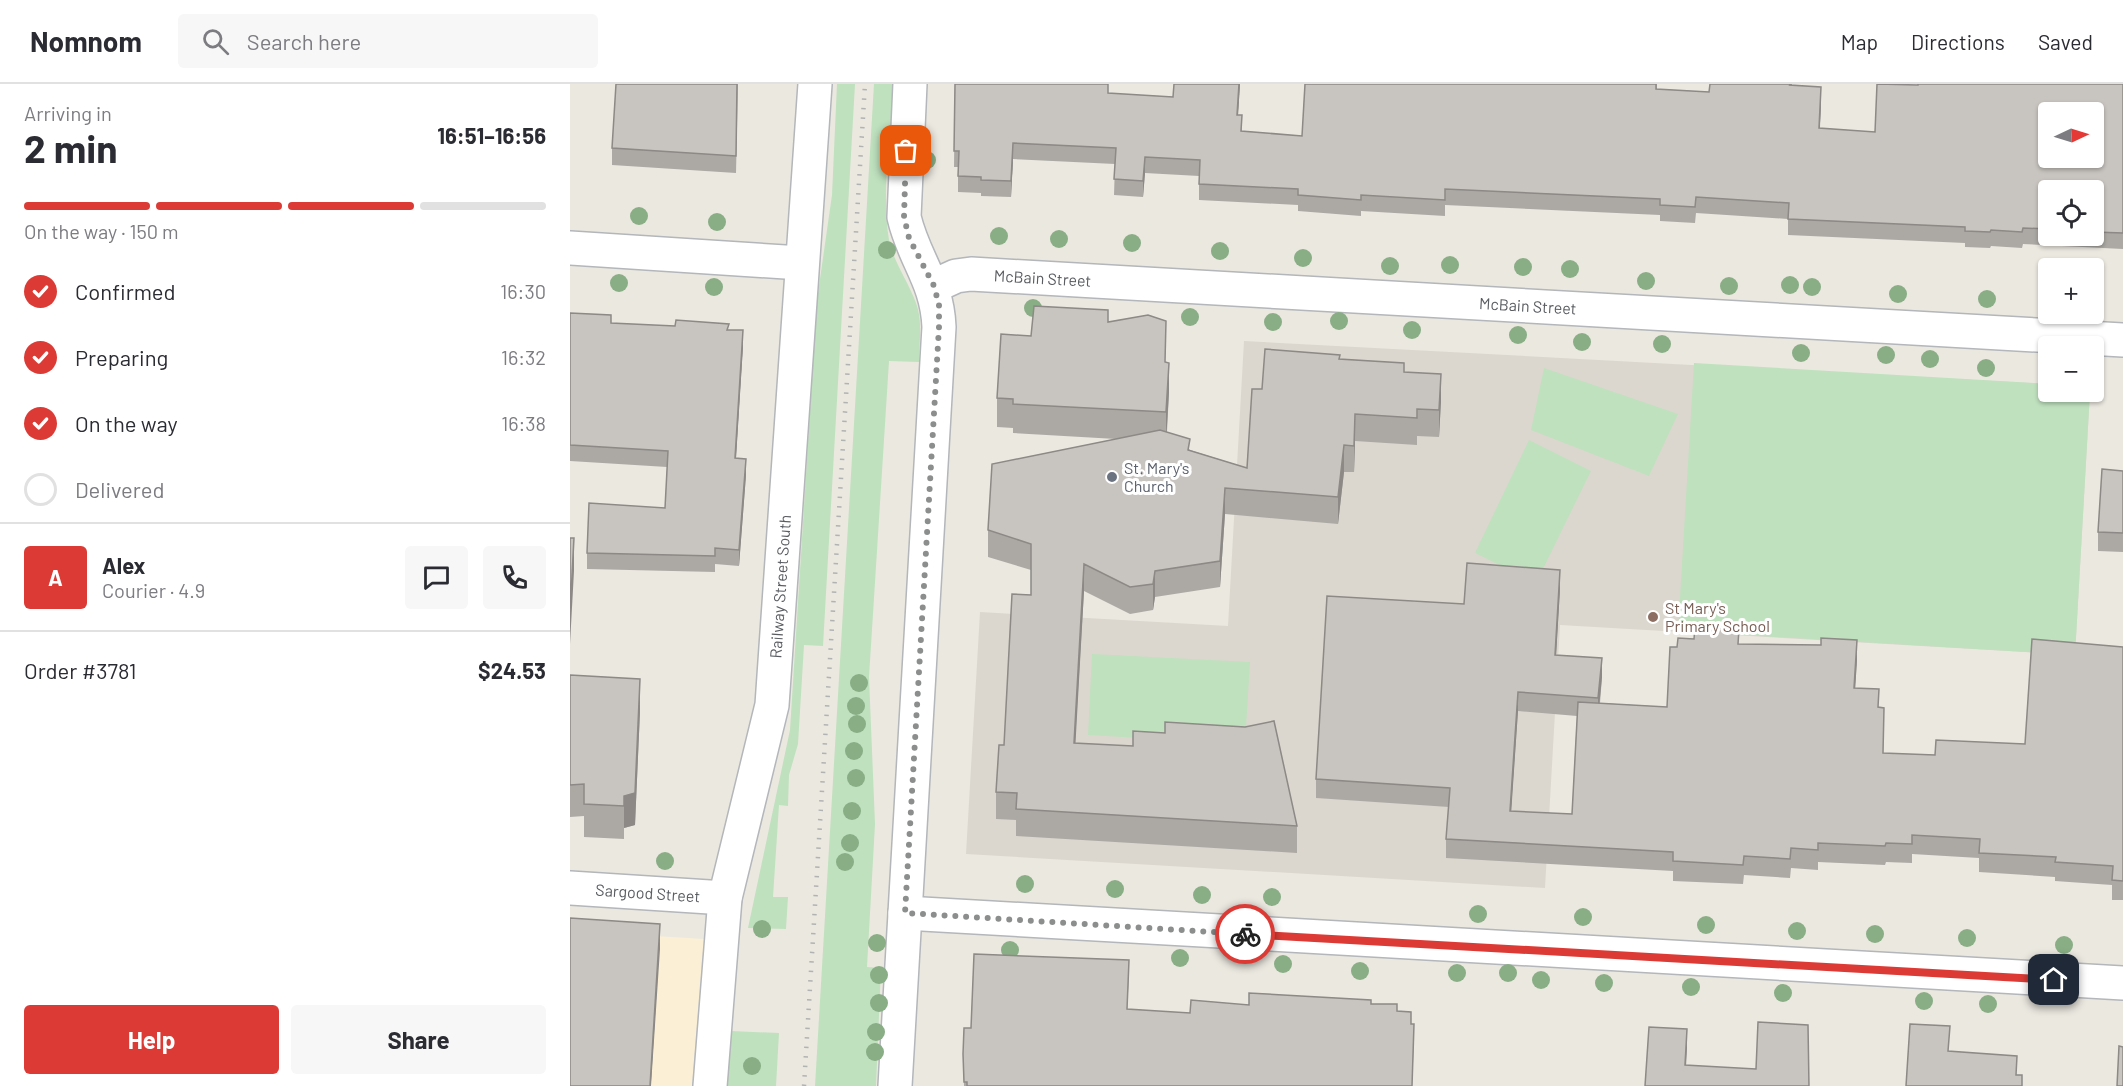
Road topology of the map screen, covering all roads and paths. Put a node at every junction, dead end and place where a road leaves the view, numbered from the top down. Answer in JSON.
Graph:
{"nodes":[{"id":1,"x":815,"y":84,"type":"edge"},
{"id":2,"x":910,"y":84,"type":"edge"},
{"id":3,"x":570,"y":248,"type":"edge"},
{"id":4,"x":801,"y":262,"type":"junction"},
{"id":5,"x":934,"y":286,"type":"junction"},
{"id":6,"x":2123,"y":340,"type":"edge"},
{"id":7,"x":570,"y":888,"type":"edge"},
{"id":8,"x":725,"y":898,"type":"junction"},
{"id":9,"x":905,"y":913,"type":"junction"},
{"id":10,"x":2123,"y":983,"type":"edge"},
{"id":11,"x":710,"y":1086,"type":"edge"},
{"id":12,"x":895,"y":1086,"type":"edge"}],
"edges":[{"from":1,"to":4,"type":"street","name":"Railway Street South"},
{"from":2,"to":5,"type":"street"},
{"from":3,"to":4,"type":"street"},
{"from":4,"to":8,"type":"street","name":"Railway Street South"},
{"from":5,"to":6,"type":"street","name":"McBain Street"},
{"from":5,"to":9,"type":"street"},
{"from":7,"to":8,"type":"street","name":"Sargood Street"},
{"from":8,"to":11,"type":"street","name":"Railway Street South"},
{"from":9,"to":10,"type":"street"},
{"from":9,"to":12,"type":"street"}]}
